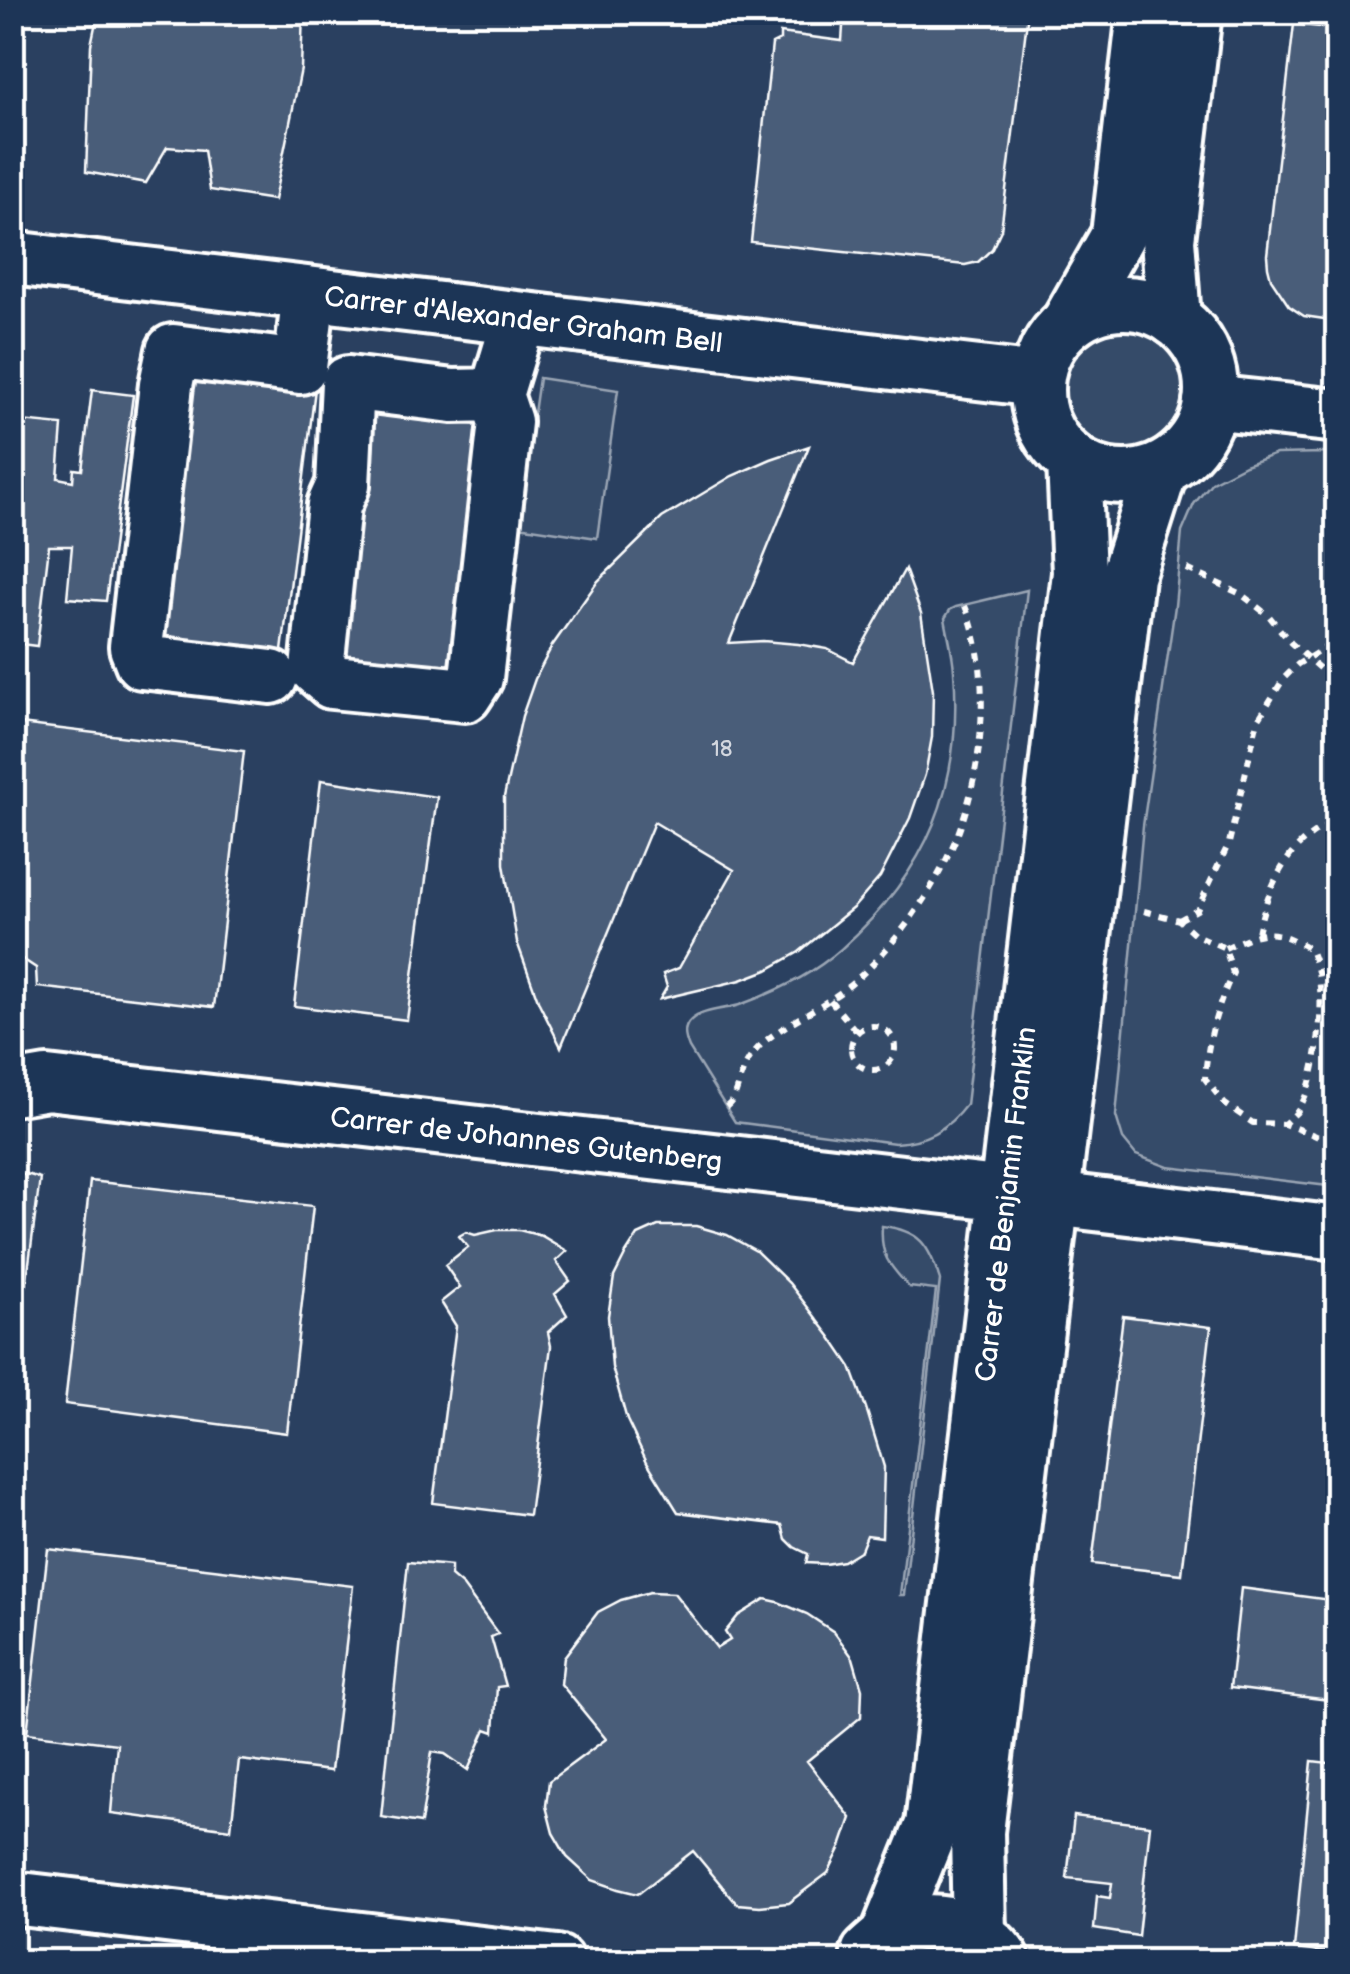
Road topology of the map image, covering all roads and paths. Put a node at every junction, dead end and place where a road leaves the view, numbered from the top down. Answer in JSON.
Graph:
{"nodes":[{"id":1,"x":1144,"y":12,"type":"edge"},
{"id":2,"x":1195,"y":12,"type":"edge"},
{"id":3,"x":12,"y":258,"type":"edge"},
{"id":4,"x":310,"y":294,"type":"junction"},
{"id":5,"x":519,"y":318,"type":"junction"},
{"id":6,"x":1174,"y":319,"type":"junction"},
{"id":7,"x":1068,"y":323,"type":"junction"},
{"id":8,"x":1037,"y":380,"type":"junction"},
{"id":9,"x":496,"y":394,"type":"junction"},
{"id":10,"x":1210,"y":402,"type":"junction"},
{"id":11,"x":1338,"y":416,"type":"edge"},
{"id":12,"x":1074,"y":462,"type":"junction"},
{"id":13,"x":1161,"y":470,"type":"junction"},
{"id":14,"x":1186,"y":569,"type":"dead end"},
{"id":15,"x":965,"y":606,"type":"dead end"},
{"id":16,"x":1338,"y":640,"type":"edge"},
{"id":17,"x":1308,"y":658,"type":"junction"},
{"id":18,"x":270,"y":677,"type":"dead end"},
{"id":19,"x":1338,"y":685,"type":"edge"},
{"id":20,"x":1338,"y":822,"type":"edge"},
{"id":21,"x":1144,"y":911,"type":"dead end"},
{"id":22,"x":1180,"y":920,"type":"junction"},
{"id":23,"x":1258,"y":933,"type":"junction"},
{"id":24,"x":1225,"y":948,"type":"junction"},
{"id":25,"x":830,"y":1000,"type":"junction"},
{"id":26,"x":857,"y":1032,"type":"junction"},
{"id":27,"x":24,"y":1079,"type":"edge"},
{"id":28,"x":726,"y":1107,"type":"dead end"},
{"id":29,"x":1284,"y":1124,"type":"junction"},
{"id":30,"x":1338,"y":1146,"type":"edge"},
{"id":31,"x":1029,"y":1197,"type":"junction"},
{"id":32,"x":1338,"y":1232,"type":"edge"},
{"id":33,"x":12,"y":1898,"type":"edge"},
{"id":34,"x":875,"y":1949,"type":"edge"},
{"id":35,"x":991,"y":1949,"type":"edge"},
{"id":36,"x":558,"y":1962,"type":"edge"}],
"edges":[{"from":1,"to":7,"type":"street"},
{"from":2,"to":6,"type":"street"},
{"from":3,"to":4,"type":"street","name":"Carrer d'Alexander Graham Bell"},
{"from":4,"to":5,"type":"street","name":"Carrer d'Alexander Graham Bell"},
{"from":4,"to":18,"type":"street"},
{"from":5,"to":8,"type":"street","name":"Carrer d'Alexander Graham Bell"},
{"from":5,"to":9,"type":"street"},
{"from":6,"to":7,"type":"street"},
{"from":6,"to":10,"type":"street"},
{"from":7,"to":8,"type":"street"},
{"from":8,"to":12,"type":"street"},
{"from":9,"to":9,"type":"street"},
{"from":10,"to":11,"type":"street"},
{"from":10,"to":13,"type":"street"},
{"from":12,"to":13,"type":"street"},
{"from":12,"to":31,"type":"street","name":"Carrer de Benjamin Franklin"},
{"from":13,"to":31,"type":"street","name":"Carrer de Benjamin Franklin"},
{"from":14,"to":17,"type":"path"},
{"from":15,"to":25,"type":"path"},
{"from":16,"to":17,"type":"path"},
{"from":17,"to":19,"type":"path"},
{"from":17,"to":22,"type":"path"},
{"from":20,"to":23,"type":"path"},
{"from":21,"to":22,"type":"path"},
{"from":22,"to":24,"type":"path"},
{"from":23,"to":24,"type":"path"},
{"from":23,"to":29,"type":"path"},
{"from":24,"to":29,"type":"path"},
{"from":25,"to":26,"type":"path"},
{"from":25,"to":28,"type":"path"},
{"from":26,"to":26,"type":"path"},
{"from":27,"to":31,"type":"street","name":"Carrer de Johannes Gutenberg"},
{"from":29,"to":30,"type":"path"},
{"from":31,"to":32,"type":"street","name":"Carrer de Johannes Gutenberg"},
{"from":31,"to":34,"type":"street","name":"Carrer de Benjamin Franklin"},
{"from":31,"to":35,"type":"street","name":"Carrer de Benjamin Franklin"},
{"from":33,"to":36,"type":"street"},
{"from":34,"to":35,"type":"street"}]}
